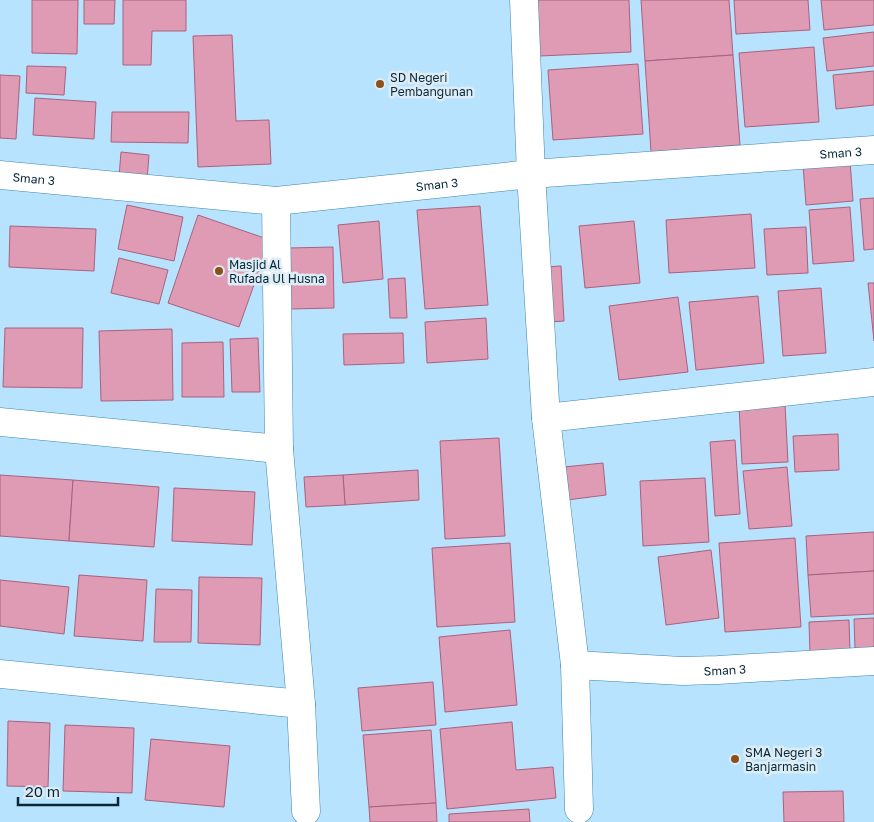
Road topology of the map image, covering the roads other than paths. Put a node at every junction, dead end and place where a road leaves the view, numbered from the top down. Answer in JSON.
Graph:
{"nodes":[{"id":1,"x":524,"y":0,"type":"edge"},
{"id":2,"x":874,"y":150,"type":"edge"},
{"id":3,"x":531,"y":174,"type":"junction"},
{"id":4,"x":0,"y":175,"type":"edge"},
{"id":5,"x":276,"y":201,"type":"junction"},
{"id":6,"x":874,"y":382,"type":"edge"},
{"id":7,"x":546,"y":418,"type":"junction"},
{"id":8,"x":0,"y":422,"type":"edge"},
{"id":9,"x":280,"y":449,"type":"junction"},
{"id":10,"x":874,"y":661,"type":"edge"},
{"id":11,"x":575,"y":665,"type":"junction"},
{"id":12,"x":0,"y":674,"type":"edge"},
{"id":13,"x":300,"y":704,"type":"junction"},
{"id":14,"x":579,"y":809,"type":"dead end"},
{"id":15,"x":306,"y":811,"type":"dead end"}],
"edges":[{"from":1,"to":3,"type":"street"},
{"from":2,"to":3,"type":"street","name":"Sman 3"},
{"from":3,"to":5,"type":"street","name":"Sman 3"},
{"from":3,"to":7,"type":"street"},
{"from":4,"to":5,"type":"street","name":"Sman 3"},
{"from":5,"to":9,"type":"street"},
{"from":6,"to":7,"type":"street"},
{"from":7,"to":11,"type":"street"},
{"from":8,"to":9,"type":"street"},
{"from":9,"to":13,"type":"street"},
{"from":10,"to":11,"type":"street","name":"Sman 3"},
{"from":11,"to":14,"type":"street"},
{"from":12,"to":13,"type":"street"},
{"from":13,"to":15,"type":"street"}]}
